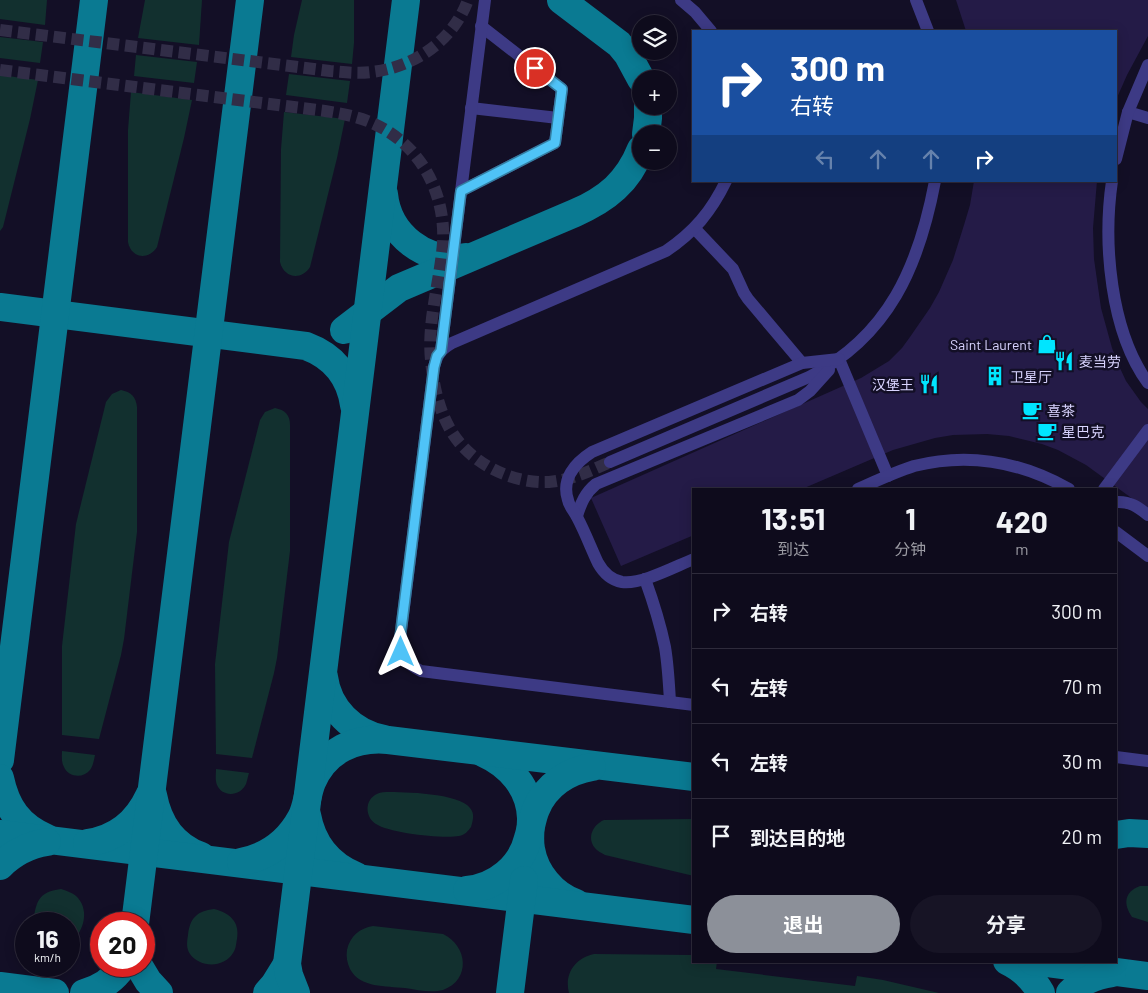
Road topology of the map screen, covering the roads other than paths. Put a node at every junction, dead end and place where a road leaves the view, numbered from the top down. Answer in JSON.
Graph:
{"nodes":[{"id":1,"x":484,"y":0,"type":"edge"},
{"id":2,"x":681,"y":0,"type":"edge"},
{"id":3,"x":916,"y":0,"type":"edge"},
{"id":4,"x":481,"y":26,"type":"junction"},
{"id":5,"x":710,"y":30,"type":"edge"},
{"id":6,"x":928,"y":30,"type":"edge"},
{"id":7,"x":1148,"y":65,"type":"edge"},
{"id":8,"x":471,"y":108,"type":"junction"},
{"id":9,"x":1128,"y":112,"type":"junction"},
{"id":10,"x":558,"y":118,"type":"junction"},
{"id":11,"x":1148,"y":118,"type":"edge"},
{"id":12,"x":1117,"y":155,"type":"edge"},
{"id":13,"x":725,"y":182,"type":"edge"},
{"id":14,"x":935,"y":182,"type":"edge"},
{"id":15,"x":1112,"y":182,"type":"edge"},
{"id":16,"x":461,"y":191,"type":"junction"},
{"id":17,"x":695,"y":229,"type":"junction"},
{"id":18,"x":441,"y":351,"type":"junction"},
{"id":19,"x":839,"y":359,"type":"junction"},
{"id":20,"x":802,"y":363,"type":"junction"},
{"id":21,"x":1148,"y":382,"type":"edge"},
{"id":22,"x":1148,"y":430,"type":"edge"},
{"id":23,"x":610,"y":462,"type":"tunnel mouth"},
{"id":24,"x":888,"y":476,"type":"junction"},
{"id":25,"x":860,"y":488,"type":"edge"},
{"id":26,"x":1067,"y":488,"type":"edge"},
{"id":27,"x":1105,"y":488,"type":"edge"},
{"id":28,"x":1117,"y":502,"type":"edge"},
{"id":29,"x":1148,"y":515,"type":"edge"},
{"id":30,"x":577,"y":516,"type":"junction"},
{"id":31,"x":1117,"y":533,"type":"edge"},
{"id":32,"x":1148,"y":556,"type":"edge"},
{"id":33,"x":692,"y":559,"type":"edge"},
{"id":34,"x":645,"y":579,"type":"junction"},
{"id":35,"x":670,"y":702,"type":"junction"},
{"id":36,"x":692,"y":705,"type":"edge"},
{"id":37,"x":1117,"y":757,"type":"edge"},
{"id":38,"x":1148,"y":760,"type":"edge"}],
"edges":[{"from":1,"to":4,"type":"lane"},
{"from":2,"to":5,"type":"lane"},
{"from":3,"to":6,"type":"lane"},
{"from":4,"to":8,"type":"lane"},
{"from":4,"to":10,"type":"lane"},
{"from":7,"to":9,"type":"lane"},
{"from":8,"to":10,"type":"lane"},
{"from":8,"to":16,"type":"lane"},
{"from":9,"to":11,"type":"lane"},
{"from":9,"to":12,"type":"lane"},
{"from":10,"to":16,"type":"lane"},
{"from":13,"to":17,"type":"lane"},
{"from":14,"to":19,"type":"lane"},
{"from":15,"to":21,"type":"lane"},
{"from":16,"to":18,"type":"lane"},
{"from":17,"to":18,"type":"lane"},
{"from":17,"to":20,"type":"lane"},
{"from":18,"to":35,"type":"lane"},
{"from":19,"to":20,"type":"lane"},
{"from":19,"to":23,"type":"lane"},
{"from":19,"to":24,"type":"lane"},
{"from":19,"to":30,"type":"lane"},
{"from":20,"to":30,"type":"lane"},
{"from":22,"to":27,"type":"lane"},
{"from":24,"to":25,"type":"lane"},
{"from":24,"to":26,"type":"lane"},
{"from":28,"to":29,"type":"lane"},
{"from":30,"to":34,"type":"lane"},
{"from":31,"to":32,"type":"lane"},
{"from":33,"to":34,"type":"lane"},
{"from":34,"to":35,"type":"lane"},
{"from":35,"to":36,"type":"lane"},
{"from":37,"to":38,"type":"lane"}]}
